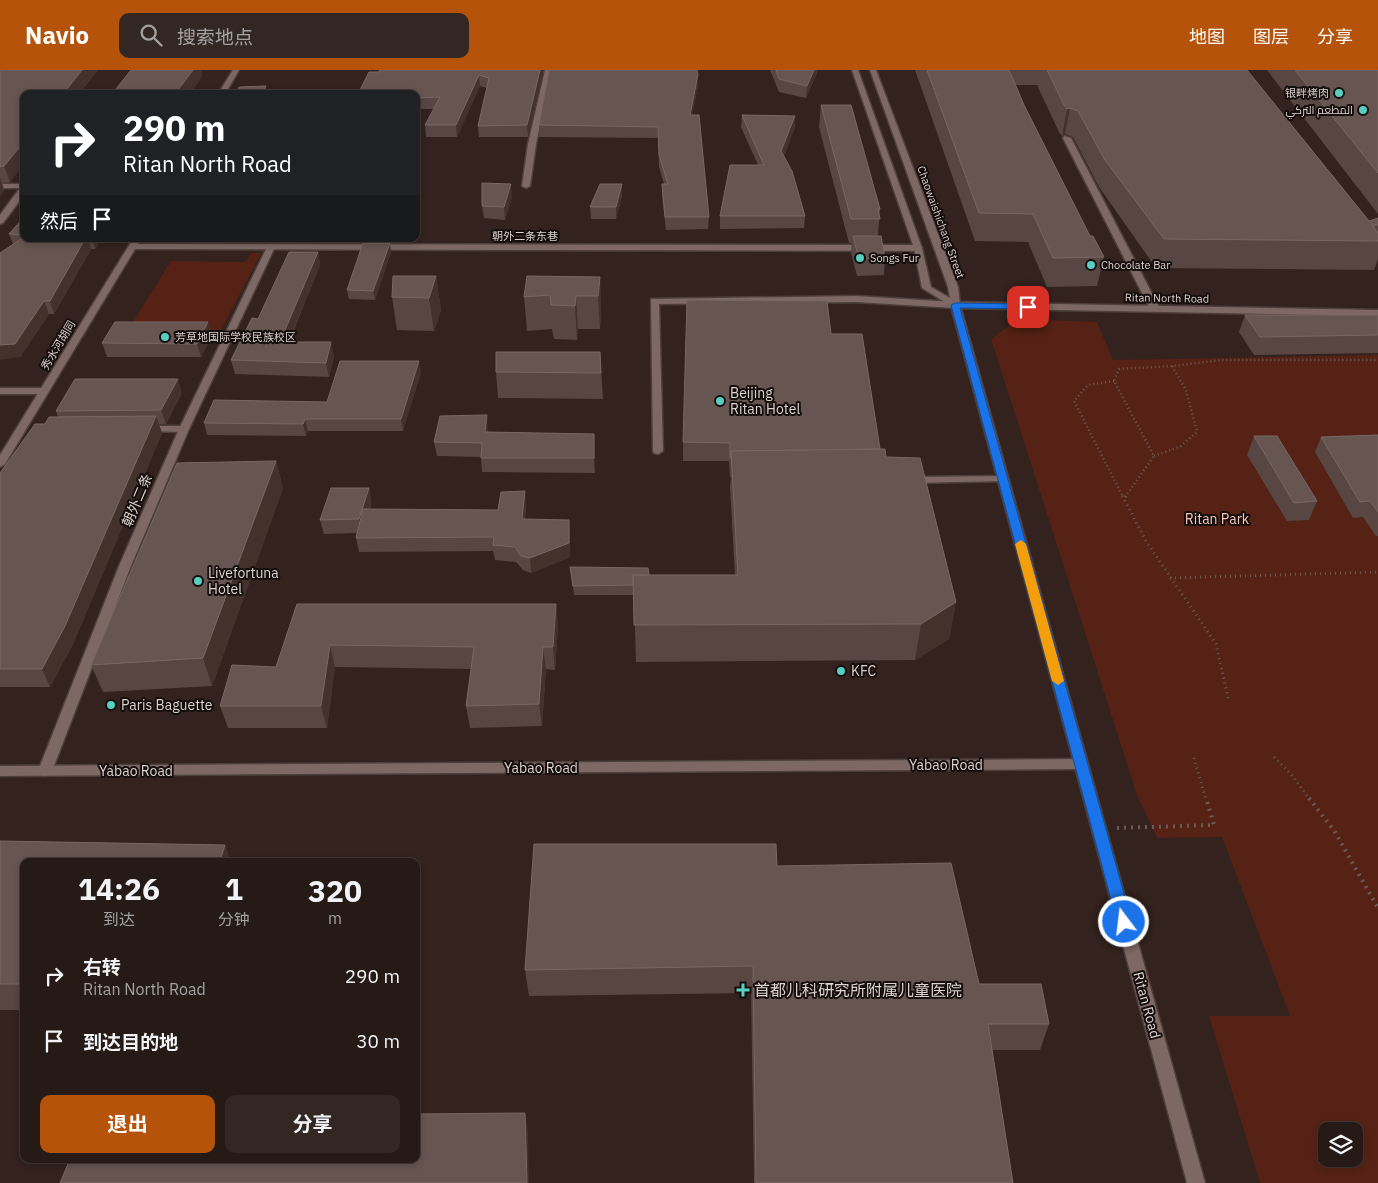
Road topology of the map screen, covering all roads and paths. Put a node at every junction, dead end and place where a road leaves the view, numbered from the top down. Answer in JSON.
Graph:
{"nodes":[{"id":1,"x":236,"y":70,"type":"edge"},
{"id":2,"x":548,"y":70,"type":"edge"},
{"id":3,"x":855,"y":70,"type":"edge"},
{"id":4,"x":872,"y":70,"type":"edge"},
{"id":5,"x":224,"y":90,"type":"edge"},
{"id":6,"x":1067,"y":138,"type":"edge"},
{"id":7,"x":0,"y":186,"type":"edge"},
{"id":8,"x":526,"y":186,"type":"dead end"},
{"id":9,"x":20,"y":188,"type":"edge"},
{"id":10,"x":20,"y":194,"type":"edge"},
{"id":11,"x":0,"y":221,"type":"edge"},
{"id":12,"x":134,"y":243,"type":"edge"},
{"id":13,"x":271,"y":247,"type":"junction"},
{"id":14,"x":918,"y":248,"type":"junction"},
{"id":15,"x":955,"y":305,"type":"junction"},
{"id":16,"x":1156,"y":309,"type":"junction"},
{"id":17,"x":1378,"y":313,"type":"edge"},
{"id":18,"x":1378,"y":360,"type":"edge"},
{"id":19,"x":1172,"y":366,"type":"junction"},
{"id":20,"x":1114,"y":381,"type":"junction"},
{"id":21,"x":0,"y":391,"type":"edge"},
{"id":22,"x":44,"y":391,"type":"junction"},
{"id":23,"x":136,"y":429,"type":"edge"},
{"id":24,"x":184,"y":429,"type":"junction"},
{"id":25,"x":658,"y":450,"type":"dead end"},
{"id":26,"x":1154,"y":456,"type":"junction"},
{"id":27,"x":0,"y":464,"type":"edge"},
{"id":28,"x":1003,"y":479,"type":"junction"},
{"id":29,"x":895,"y":480,"type":"edge"},
{"id":30,"x":1124,"y":499,"type":"junction"},
{"id":31,"x":1378,"y":572,"type":"edge"},
{"id":32,"x":1169,"y":578,"type":"junction"},
{"id":33,"x":1229,"y":702,"type":"dead end"},
{"id":34,"x":1274,"y":756,"type":"dead end"},
{"id":35,"x":1194,"y":758,"type":"dead end"},
{"id":36,"x":1081,"y":764,"type":"junction"},
{"id":37,"x":0,"y":771,"type":"edge"},
{"id":38,"x":45,"y":771,"type":"junction"},
{"id":39,"x":1099,"y":828,"type":"junction"},
{"id":40,"x":1378,"y":908,"type":"edge"},
{"id":41,"x":1196,"y":1183,"type":"edge"}],
"edges":[{"from":1,"to":5,"type":"street"},
{"from":2,"to":8,"type":"street"},
{"from":3,"to":14,"type":"street"},
{"from":4,"to":15,"type":"street","name":"Chaowaishichang Street"},
{"from":6,"to":16,"type":"street"},
{"from":7,"to":9,"type":"street"},
{"from":10,"to":11,"type":"street"},
{"from":12,"to":13,"type":"street","name":"朝外二条东巷"},
{"from":12,"to":22,"type":"street","name":"秀水河胡同"},
{"from":13,"to":14,"type":"street","name":"朝外二条东巷"},
{"from":13,"to":24,"type":"street","name":"朝外二条"},
{"from":14,"to":15,"type":"street"},
{"from":15,"to":16,"type":"street","name":"Ritan North Road"},
{"from":15,"to":25,"type":"street","name":"Ritan North Road"},
{"from":15,"to":28,"type":"street","name":"Ritan Road"},
{"from":16,"to":17,"type":"street","name":"Ritan North Road"},
{"from":18,"to":19,"type":"path"},
{"from":19,"to":20,"type":"path"},
{"from":19,"to":26,"type":"path"},
{"from":20,"to":26,"type":"path"},
{"from":20,"to":30,"type":"path"},
{"from":21,"to":22,"type":"street"},
{"from":22,"to":27,"type":"street","name":"秀水河胡同"},
{"from":23,"to":24,"type":"street"},
{"from":24,"to":38,"type":"street","name":"朝外二条"},
{"from":26,"to":30,"type":"path"},
{"from":28,"to":29,"type":"street"},
{"from":28,"to":36,"type":"street","name":"Ritan Road"},
{"from":30,"to":32,"type":"path"},
{"from":31,"to":32,"type":"path"},
{"from":32,"to":33,"type":"path"},
{"from":34,"to":40,"type":"path"},
{"from":35,"to":39,"type":"path"},
{"from":36,"to":38,"type":"street","name":"Yabao Road"},
{"from":36,"to":39,"type":"street","name":"Ritan Road"},
{"from":37,"to":38,"type":"street","name":"Yabao Road"},
{"from":39,"to":41,"type":"street","name":"Ritan Road"}]}
